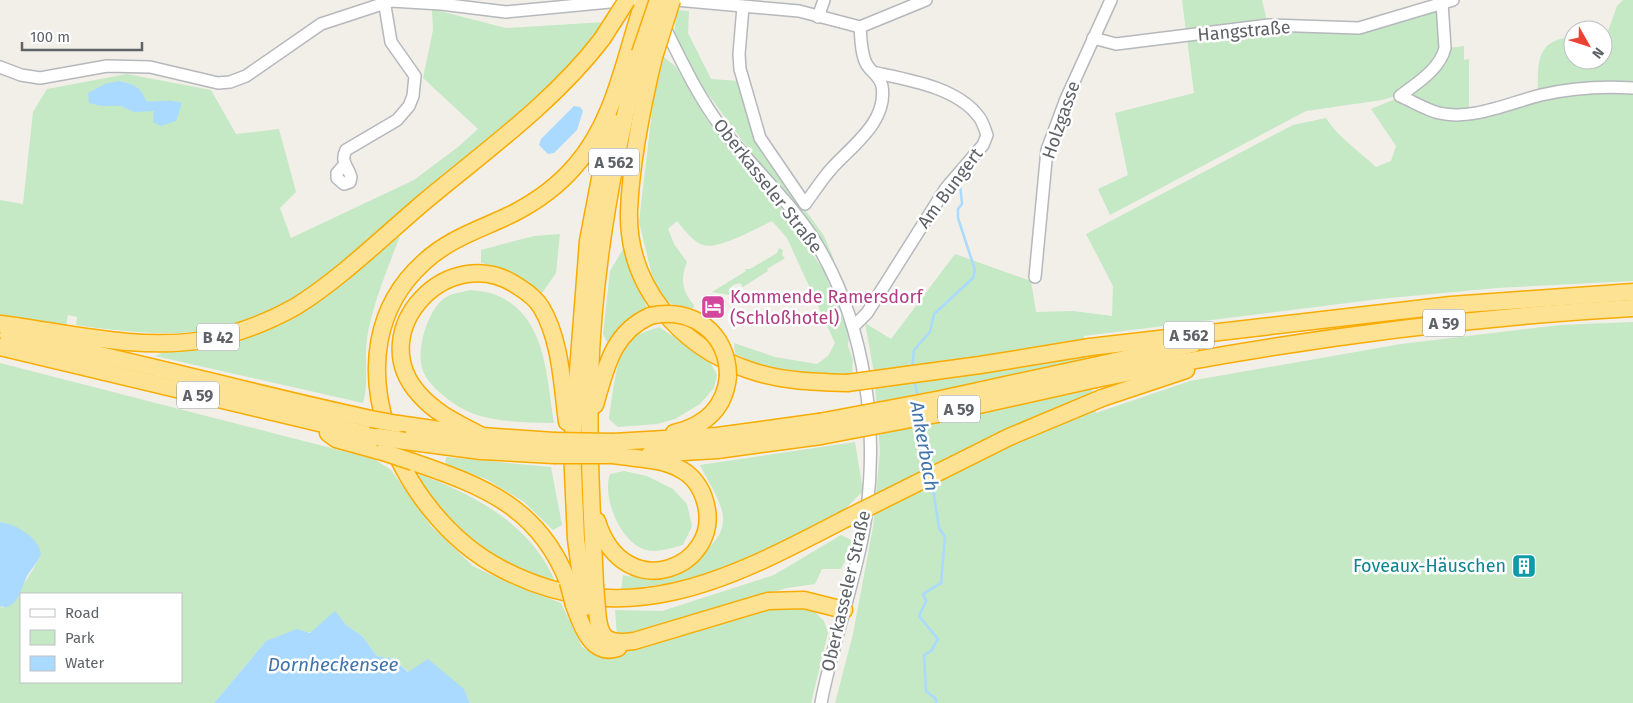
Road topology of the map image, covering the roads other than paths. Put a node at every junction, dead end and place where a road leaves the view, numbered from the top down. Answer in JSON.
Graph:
{"nodes":[{"id":1,"x":627,"y":0,"type":"edge"},
{"id":2,"x":634,"y":0,"type":"edge"},
{"id":3,"x":644,"y":0,"type":"edge"},
{"id":4,"x":652,"y":0,"type":"edge"},
{"id":5,"x":658,"y":0,"type":"edge"},
{"id":6,"x":672,"y":0,"type":"edge"},
{"id":7,"x":676,"y":0,"type":"edge"},
{"id":8,"x":824,"y":0,"type":"edge"},
{"id":9,"x":926,"y":0,"type":"edge"},
{"id":10,"x":1111,"y":0,"type":"edge"},
{"id":11,"x":384,"y":2,"type":"edge"},
{"id":12,"x":1447,"y":2,"type":"edge"},
{"id":13,"x":743,"y":8,"type":"junction"},
{"id":14,"x":818,"y":17,"type":"junction"},
{"id":15,"x":860,"y":27,"type":"junction"},
{"id":16,"x":1093,"y":38,"type":"junction"},
{"id":17,"x":641,"y":53,"type":"junction"},
{"id":18,"x":0,"y":67,"type":"edge"},
{"id":19,"x":877,"y":73,"type":"junction"},
{"id":20,"x":618,"y":82,"type":"junction"},
{"id":21,"x":1633,"y":88,"type":"edge"},
{"id":22,"x":344,"y":165,"type":"dead end"},
{"id":23,"x":1035,"y":277,"type":"dead end"},
{"id":24,"x":1633,"y":292,"type":"edge"},
{"id":25,"x":1633,"y":308,"type":"edge"},
{"id":26,"x":0,"y":324,"type":"edge"},
{"id":27,"x":1288,"y":324,"type":"junction"},
{"id":28,"x":854,"y":326,"type":"junction"},
{"id":29,"x":0,"y":333,"type":"edge"},
{"id":30,"x":0,"y":347,"type":"edge"},
{"id":31,"x":1256,"y":350,"type":"junction"},
{"id":32,"x":1095,"y":372,"type":"junction"},
{"id":33,"x":590,"y":419,"type":"junction"},
{"id":34,"x":820,"y":429,"type":"junction"},
{"id":35,"x":635,"y":442,"type":"junction"},
{"id":36,"x":482,"y":443,"type":"junction"},
{"id":37,"x":381,"y":445,"type":"junction"},
{"id":38,"x":572,"y":448,"type":"junction"},
{"id":39,"x":613,"y":449,"type":"junction"},
{"id":40,"x":592,"y":504,"type":"junction"},
{"id":41,"x":582,"y":584,"type":"junction"},
{"id":42,"x":585,"y":607,"type":"junction"},
{"id":43,"x":844,"y":610,"type":"junction"},
{"id":44,"x":634,"y":641,"type":"junction"},
{"id":45,"x":821,"y":703,"type":"edge"}],
"edges":[{"from":1,"to":26,"type":"highway","number":"B 42","bridge":true},
{"from":2,"to":11,"type":"street"},
{"from":3,"to":17,"type":"highway","number":"A 562"},
{"from":4,"to":28,"type":"street","name":"Oberkasseler Straße"},
{"from":5,"to":17,"type":"highway","number":"A 562","bridge":true},
{"from":6,"to":17,"type":"highway","bridge":true},
{"from":7,"to":13,"type":"street"},
{"from":8,"to":14,"type":"street"},
{"from":9,"to":15,"type":"street"},
{"from":10,"to":16,"type":"street","name":"Holzgasse"},
{"from":11,"to":18,"type":"street"},
{"from":11,"to":22,"type":"street"},
{"from":12,"to":16,"type":"street","name":"Hangstraße"},
{"from":12,"to":21,"type":"street"},
{"from":13,"to":14,"type":"street"},
{"from":13,"to":19,"type":"street"},
{"from":14,"to":15,"type":"street"},
{"from":15,"to":19,"type":"street"},
{"from":16,"to":23,"type":"street","name":"Holzgasse"},
{"from":17,"to":20,"type":"highway","number":"A 562"},
{"from":17,"to":27,"type":"highway","number":"A 562","bridge":true},
{"from":17,"to":33,"type":"highway","number":"A 562"},
{"from":19,"to":28,"type":"street","name":"Am Bungert"},
{"from":20,"to":31,"type":"highway","number":"A 59","bridge":true},
{"from":20,"to":38,"type":"highway"},
{"from":24,"to":27,"type":"highway","number":"A 59"},
{"from":25,"to":31,"type":"highway","number":"A 59"},
{"from":27,"to":32,"type":"highway","number":"A 59"},
{"from":28,"to":43,"type":"street","name":"Oberkasseler Straße"},
{"from":29,"to":36,"type":"highway","number":"A 59","bridge":true},
{"from":30,"to":37,"type":"highway","number":"A 59"},
{"from":31,"to":32,"type":"highway","number":"A 59"},
{"from":32,"to":34,"type":"highway","number":"A 59","bridge":true},
{"from":33,"to":35,"type":"highway","bridge":true},
{"from":33,"to":40,"type":"highway","number":"A 562"},
{"from":34,"to":35,"type":"highway","number":"A 59"},
{"from":34,"to":39,"type":"highway","number":"A 59"},
{"from":35,"to":39,"type":"highway","number":"A 59"},
{"from":36,"to":37,"type":"highway","number":"A 59","bridge":true},
{"from":36,"to":38,"type":"highway"},
{"from":36,"to":39,"type":"highway","number":"A 59","bridge":true},
{"from":37,"to":41,"type":"highway","bridge":true},
{"from":38,"to":41,"type":"highway"},
{"from":39,"to":40,"type":"highway"},
{"from":40,"to":41,"type":"highway","number":"A 562"},
{"from":41,"to":42,"type":"highway","bridge":true},
{"from":41,"to":42,"type":"highway","number":"A 562","bridge":true},
{"from":42,"to":44,"type":"highway","number":"A 562"},
{"from":42,"to":44,"type":"highway"},
{"from":43,"to":44,"type":"highway"},
{"from":43,"to":45,"type":"street","name":"Oberkasseler Straße"}]}
